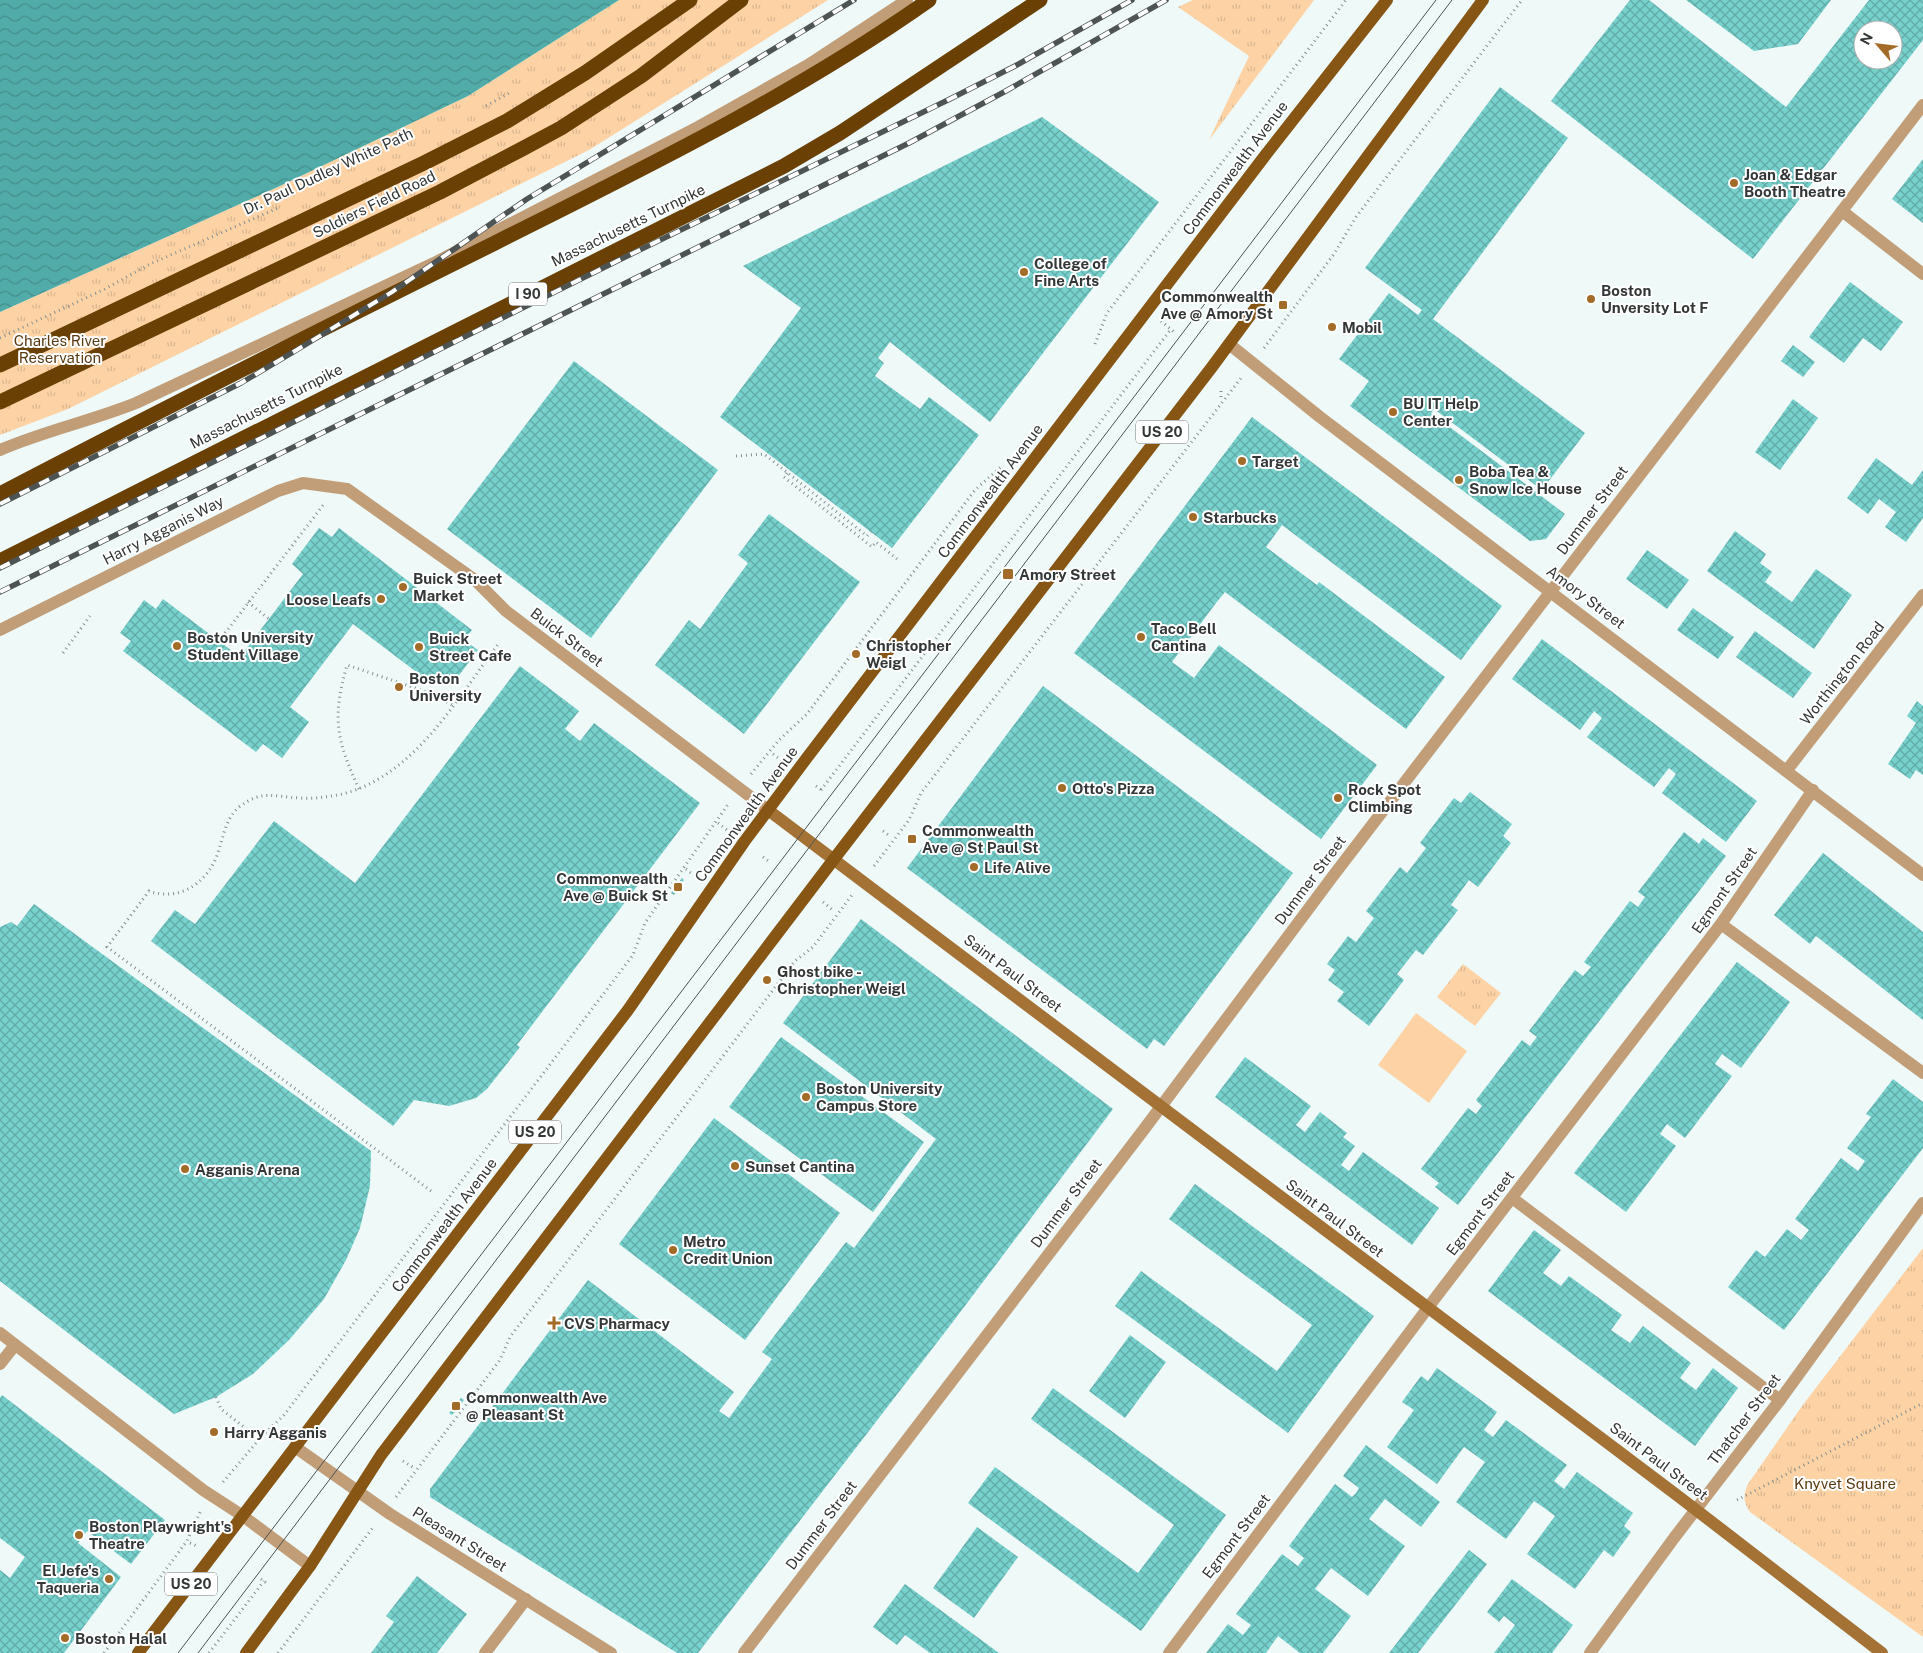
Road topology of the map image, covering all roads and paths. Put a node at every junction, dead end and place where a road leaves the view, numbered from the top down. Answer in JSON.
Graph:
{"nodes":[{"id":1,"x":690,"y":0,"type":"edge"},
{"id":2,"x":741,"y":0,"type":"edge"},
{"id":3,"x":907,"y":0,"type":"edge"},
{"id":4,"x":928,"y":0,"type":"edge"},
{"id":5,"x":1040,"y":0,"type":"edge"},
{"id":6,"x":1346,"y":0,"type":"edge"},
{"id":7,"x":1387,"y":0,"type":"edge"},
{"id":8,"x":1482,"y":0,"type":"edge"},
{"id":9,"x":1522,"y":0,"type":"edge"},
{"id":10,"x":512,"y":92,"type":"dead end"},
{"id":11,"x":1923,"y":104,"type":"edge"},
{"id":12,"x":477,"y":111,"type":"dead end"},
{"id":13,"x":284,"y":205,"type":"dead end"},
{"id":14,"x":1842,"y":211,"type":"junction"},
{"id":15,"x":1923,"y":274,"type":"edge"},
{"id":16,"x":1161,"y":321,"type":"dead end"},
{"id":17,"x":0,"y":338,"type":"edge"},
{"id":18,"x":1229,"y":344,"type":"junction"},
{"id":19,"x":1094,"y":346,"type":"dead end"},
{"id":20,"x":1265,"y":346,"type":"dead end"},
{"id":21,"x":0,"y":365,"type":"edge"},
{"id":22,"x":0,"y":402,"type":"edge"},
{"id":23,"x":1216,"y":410,"type":"dead end"},
{"id":24,"x":0,"y":450,"type":"edge"},
{"id":25,"x":736,"y":456,"type":"dead end"},
{"id":26,"x":1006,"y":460,"type":"dead end"},
{"id":27,"x":787,"y":473,"type":"junction"},
{"id":28,"x":347,"y":489,"type":"joint"},
{"id":29,"x":0,"y":494,"type":"edge"},
{"id":30,"x":324,"y":504,"type":"dead end"},
{"id":31,"x":870,"y":532,"type":"dead end"},
{"id":32,"x":897,"y":559,"type":"dead end"},
{"id":33,"x":0,"y":561,"type":"edge"},
{"id":34,"x":1550,"y":590,"type":"junction"},
{"id":35,"x":1923,"y":595,"type":"edge"},
{"id":36,"x":248,"y":602,"type":"junction"},
{"id":37,"x":90,"y":616,"type":"dead end"},
{"id":38,"x":269,"y":619,"type":"dead end"},
{"id":39,"x":0,"y":630,"type":"edge"},
{"id":40,"x":219,"y":641,"type":"dead end"},
{"id":41,"x":499,"y":643,"type":"dead end"},
{"id":42,"x":63,"y":653,"type":"dead end"},
{"id":43,"x":452,"y":705,"type":"junction"},
{"id":44,"x":779,"y":740,"type":"dead end"},
{"id":45,"x":773,"y":754,"type":"dead end"},
{"id":46,"x":783,"y":762,"type":"dead end"},
{"id":47,"x":1787,"y":770,"type":"junction"},
{"id":48,"x":816,"y":786,"type":"dead end"},
{"id":49,"x":359,"y":789,"type":"junction"},
{"id":50,"x":1813,"y":790,"type":"junction"},
{"id":51,"x":724,"y":810,"type":"dead end"},
{"id":52,"x":768,"y":810,"type":"junction"},
{"id":53,"x":718,"y":823,"type":"dead end"},
{"id":54,"x":727,"y":830,"type":"dead end"},
{"id":55,"x":883,"y":831,"type":"dead end"},
{"id":56,"x":891,"y":837,"type":"dead end"},
{"id":57,"x":763,"y":857,"type":"dead end"},
{"id":58,"x":880,"y":857,"type":"dead end"},
{"id":59,"x":834,"y":859,"type":"junction"},
{"id":60,"x":771,"y":863,"type":"dead end"},
{"id":61,"x":686,"y":869,"type":"dead end"},
{"id":62,"x":691,"y":873,"type":"dead end"},
{"id":63,"x":1923,"y":875,"type":"edge"},
{"id":64,"x":823,"y":902,"type":"dead end"},
{"id":65,"x":834,"y":911,"type":"dead end"},
{"id":66,"x":1721,"y":924,"type":"junction"},
{"id":67,"x":828,"y":926,"type":"dead end"},
{"id":68,"x":1923,"y":1073,"type":"edge"},
{"id":69,"x":1161,"y":1106,"type":"junction"},
{"id":70,"x":431,"y":1191,"type":"dead end"},
{"id":71,"x":1512,"y":1198,"type":"junction"},
{"id":72,"x":1923,"y":1204,"type":"edge"},
{"id":73,"x":1427,"y":1308,"type":"junction"},
{"id":74,"x":0,"y":1333,"type":"edge"},
{"id":75,"x":15,"y":1345,"type":"junction"},
{"id":76,"x":0,"y":1364,"type":"edge"},
{"id":77,"x":216,"y":1397,"type":"dead end"},
{"id":78,"x":1780,"y":1400,"type":"junction"},
{"id":79,"x":1923,"y":1403,"type":"edge"},
{"id":80,"x":249,"y":1431,"type":"dead end"},
{"id":81,"x":295,"y":1447,"type":"junction"},
{"id":82,"x":403,"y":1461,"type":"dead end"},
{"id":83,"x":239,"y":1463,"type":"dead end"},
{"id":84,"x":414,"y":1468,"type":"dead end"},
{"id":85,"x":357,"y":1492,"type":"junction"},
{"id":86,"x":399,"y":1493,"type":"dead end"},
{"id":87,"x":1737,"y":1500,"type":"dead end"},
{"id":88,"x":1695,"y":1509,"type":"junction"},
{"id":89,"x":196,"y":1515,"type":"dead end"},
{"id":90,"x":243,"y":1516,"type":"junction"},
{"id":91,"x":374,"y":1526,"type":"dead end"},
{"id":92,"x":310,"y":1566,"type":"junction"},
{"id":93,"x":268,"y":1584,"type":"dead end"},
{"id":94,"x":526,"y":1600,"type":"junction"},
{"id":95,"x":104,"y":1653,"type":"edge"},
{"id":96,"x":138,"y":1653,"type":"edge"},
{"id":97,"x":209,"y":1653,"type":"edge"},
{"id":98,"x":246,"y":1653,"type":"edge"},
{"id":99,"x":278,"y":1653,"type":"edge"},
{"id":100,"x":485,"y":1653,"type":"edge"},
{"id":101,"x":611,"y":1653,"type":"edge"},
{"id":102,"x":744,"y":1653,"type":"edge"},
{"id":103,"x":1169,"y":1653,"type":"edge"},
{"id":104,"x":1590,"y":1653,"type":"edge"},
{"id":105,"x":1882,"y":1653,"type":"edge"}],
"edges":[{"from":1,"to":21,"type":"highway","name":"Soldiers Field Road"},
{"from":2,"to":22,"type":"highway","name":"Soldiers Field Road"},
{"from":3,"to":24,"type":"street"},
{"from":4,"to":29,"type":"highway"},
{"from":5,"to":33,"type":"highway","name":"Massachusetts Turnpike","number":"I 90"},
{"from":6,"to":19,"type":"path","name":"Commonwealth Avenue"},
{"from":7,"to":52,"type":"main road","name":"Commonwealth Avenue","number":"US 20"},
{"from":8,"to":18,"type":"main road","number":"US 20"},
{"from":9,"to":20,"type":"path"},
{"from":10,"to":12,"type":"path"},
{"from":11,"to":14,"type":"street","name":"Dummer Street"},
{"from":13,"to":17,"type":"path","name":"Dr. Paul Dudley White Path"},
{"from":14,"to":15,"type":"street"},
{"from":14,"to":34,"type":"street","name":"Dummer Street"},
{"from":16,"to":48,"type":"path"},
{"from":18,"to":34,"type":"street","name":"Amory Street"},
{"from":18,"to":59,"type":"main road","number":"US 20"},
{"from":23,"to":58,"type":"path"},
{"from":25,"to":27,"type":"path"},
{"from":26,"to":44,"type":"path","name":"Commonwealth Avenue"},
{"from":27,"to":31,"type":"path"},
{"from":27,"to":32,"type":"path"},
{"from":28,"to":39,"type":"street","name":"Harry Agganis Way"},
{"from":28,"to":52,"type":"street","name":"Buick Street"},
{"from":30,"to":36,"type":"path"},
{"from":34,"to":47,"type":"street","name":"Amory Street"},
{"from":34,"to":69,"type":"street","name":"Dummer Street"},
{"from":35,"to":47,"type":"street","name":"Worthington Road"},
{"from":36,"to":38,"type":"path"},
{"from":36,"to":40,"type":"path"},
{"from":37,"to":42,"type":"path"},
{"from":41,"to":43,"type":"path"},
{"from":43,"to":49,"type":"path"},
{"from":43,"to":49,"type":"path"},
{"from":45,"to":46,"type":"path"},
{"from":47,"to":50,"type":"street","name":"Amory Street"},
{"from":49,"to":70,"type":"path"},
{"from":50,"to":63,"type":"street","name":"Amory Street"},
{"from":50,"to":66,"type":"street","name":"Egmont Street"},
{"from":51,"to":83,"type":"path","name":"Commonwealth Avenue"},
{"from":52,"to":59,"type":"main road","name":"Saint Paul Street"},
{"from":52,"to":81,"type":"main road","name":"Commonwealth Avenue","number":"US 20"},
{"from":53,"to":54,"type":"path"},
{"from":55,"to":56,"type":"path"},
{"from":57,"to":60,"type":"path"},
{"from":59,"to":69,"type":"main road","name":"Saint Paul Street"},
{"from":59,"to":85,"type":"main road","number":"US 20"},
{"from":61,"to":62,"type":"path"},
{"from":64,"to":65,"type":"path"},
{"from":66,"to":68,"type":"street"},
{"from":66,"to":71,"type":"street","name":"Egmont Street"},
{"from":67,"to":86,"type":"path"},
{"from":69,"to":73,"type":"main road","name":"Saint Paul Street"},
{"from":69,"to":102,"type":"street","name":"Dummer Street"},
{"from":71,"to":73,"type":"street","name":"Egmont Street"},
{"from":71,"to":78,"type":"street"},
{"from":72,"to":78,"type":"street","name":"Thatcher Street"},
{"from":73,"to":88,"type":"main road","name":"Saint Paul Street"},
{"from":73,"to":103,"type":"street","name":"Egmont Street"},
{"from":74,"to":75,"type":"street"},
{"from":75,"to":76,"type":"street"},
{"from":75,"to":90,"type":"street"},
{"from":77,"to":80,"type":"path"},
{"from":78,"to":88,"type":"street","name":"Thatcher Street"},
{"from":79,"to":87,"type":"path"},
{"from":81,"to":85,"type":"street","name":"Pleasant Street"},
{"from":81,"to":90,"type":"main road","name":"Commonwealth Avenue","number":"US 20"},
{"from":82,"to":84,"type":"path"},
{"from":85,"to":92,"type":"main road","number":"US 20"},
{"from":85,"to":94,"type":"street","name":"Pleasant Street"},
{"from":88,"to":104,"type":"street","name":"Thatcher Street"},
{"from":88,"to":105,"type":"main road","name":"Saint Paul Street"},
{"from":89,"to":95,"type":"path"},
{"from":90,"to":92,"type":"street"},
{"from":90,"to":96,"type":"main road","name":"Commonwealth Avenue","number":"US 20"},
{"from":91,"to":99,"type":"path"},
{"from":92,"to":98,"type":"main road","number":"US 20"},
{"from":93,"to":97,"type":"path"},
{"from":94,"to":100,"type":"street"},
{"from":94,"to":101,"type":"street","name":"Pleasant Street"}]}
